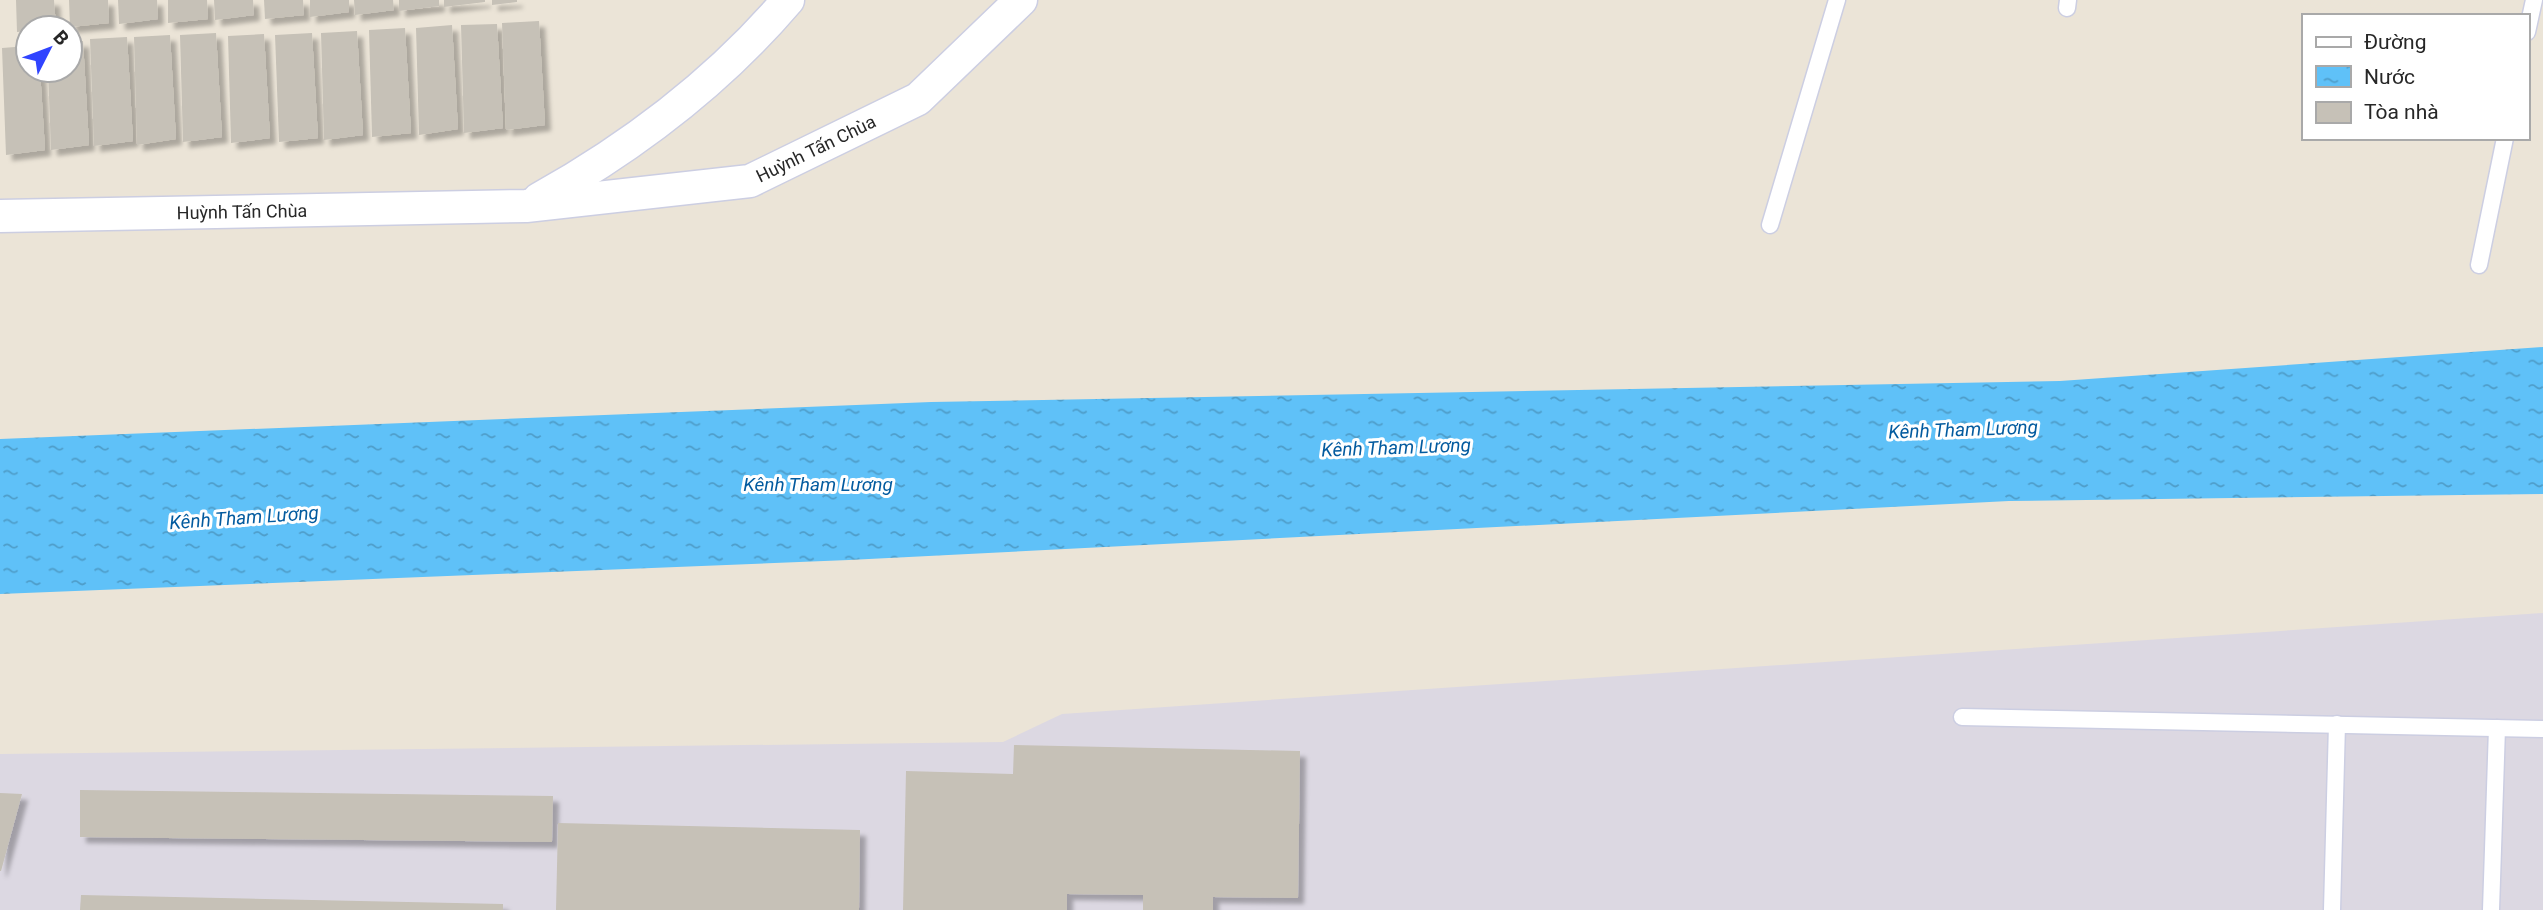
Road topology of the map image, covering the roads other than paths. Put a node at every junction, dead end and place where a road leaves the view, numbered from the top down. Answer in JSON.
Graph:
{"nodes":[{"id":1,"x":788,"y":0,"type":"edge"},
{"id":2,"x":1837,"y":0,"type":"edge"},
{"id":3,"x":2534,"y":0,"type":"edge"},
{"id":4,"x":1015,"y":2,"type":"edge"},
{"id":5,"x":2529,"y":23,"type":"edge"},
{"id":6,"x":2505,"y":140,"type":"edge"},
{"id":7,"x":526,"y":206,"type":"junction"},
{"id":8,"x":0,"y":216,"type":"edge"},
{"id":9,"x":1770,"y":225,"type":"dead end"},
{"id":10,"x":2479,"y":265,"type":"dead end"},
{"id":11,"x":1962,"y":717,"type":"dead end"},
{"id":12,"x":2337,"y":724,"type":"junction"},
{"id":13,"x":2497,"y":727,"type":"junction"},
{"id":14,"x":2543,"y":729,"type":"edge"},
{"id":15,"x":2332,"y":910,"type":"edge"},
{"id":16,"x":2491,"y":910,"type":"edge"}],
"edges":[{"from":1,"to":7,"type":"street","name":"Huỳnh Tấn Chùa"},
{"from":2,"to":9,"type":"lane"},
{"from":3,"to":5,"type":"lane"},
{"from":4,"to":7,"type":"street","name":"Huỳnh Tấn Chùa"},
{"from":6,"to":10,"type":"lane"},
{"from":7,"to":8,"type":"street","name":"Huỳnh Tấn Chùa"},
{"from":11,"to":12,"type":"lane"},
{"from":12,"to":13,"type":"lane"},
{"from":12,"to":15,"type":"lane"},
{"from":13,"to":14,"type":"lane"},
{"from":13,"to":16,"type":"lane"}]}
